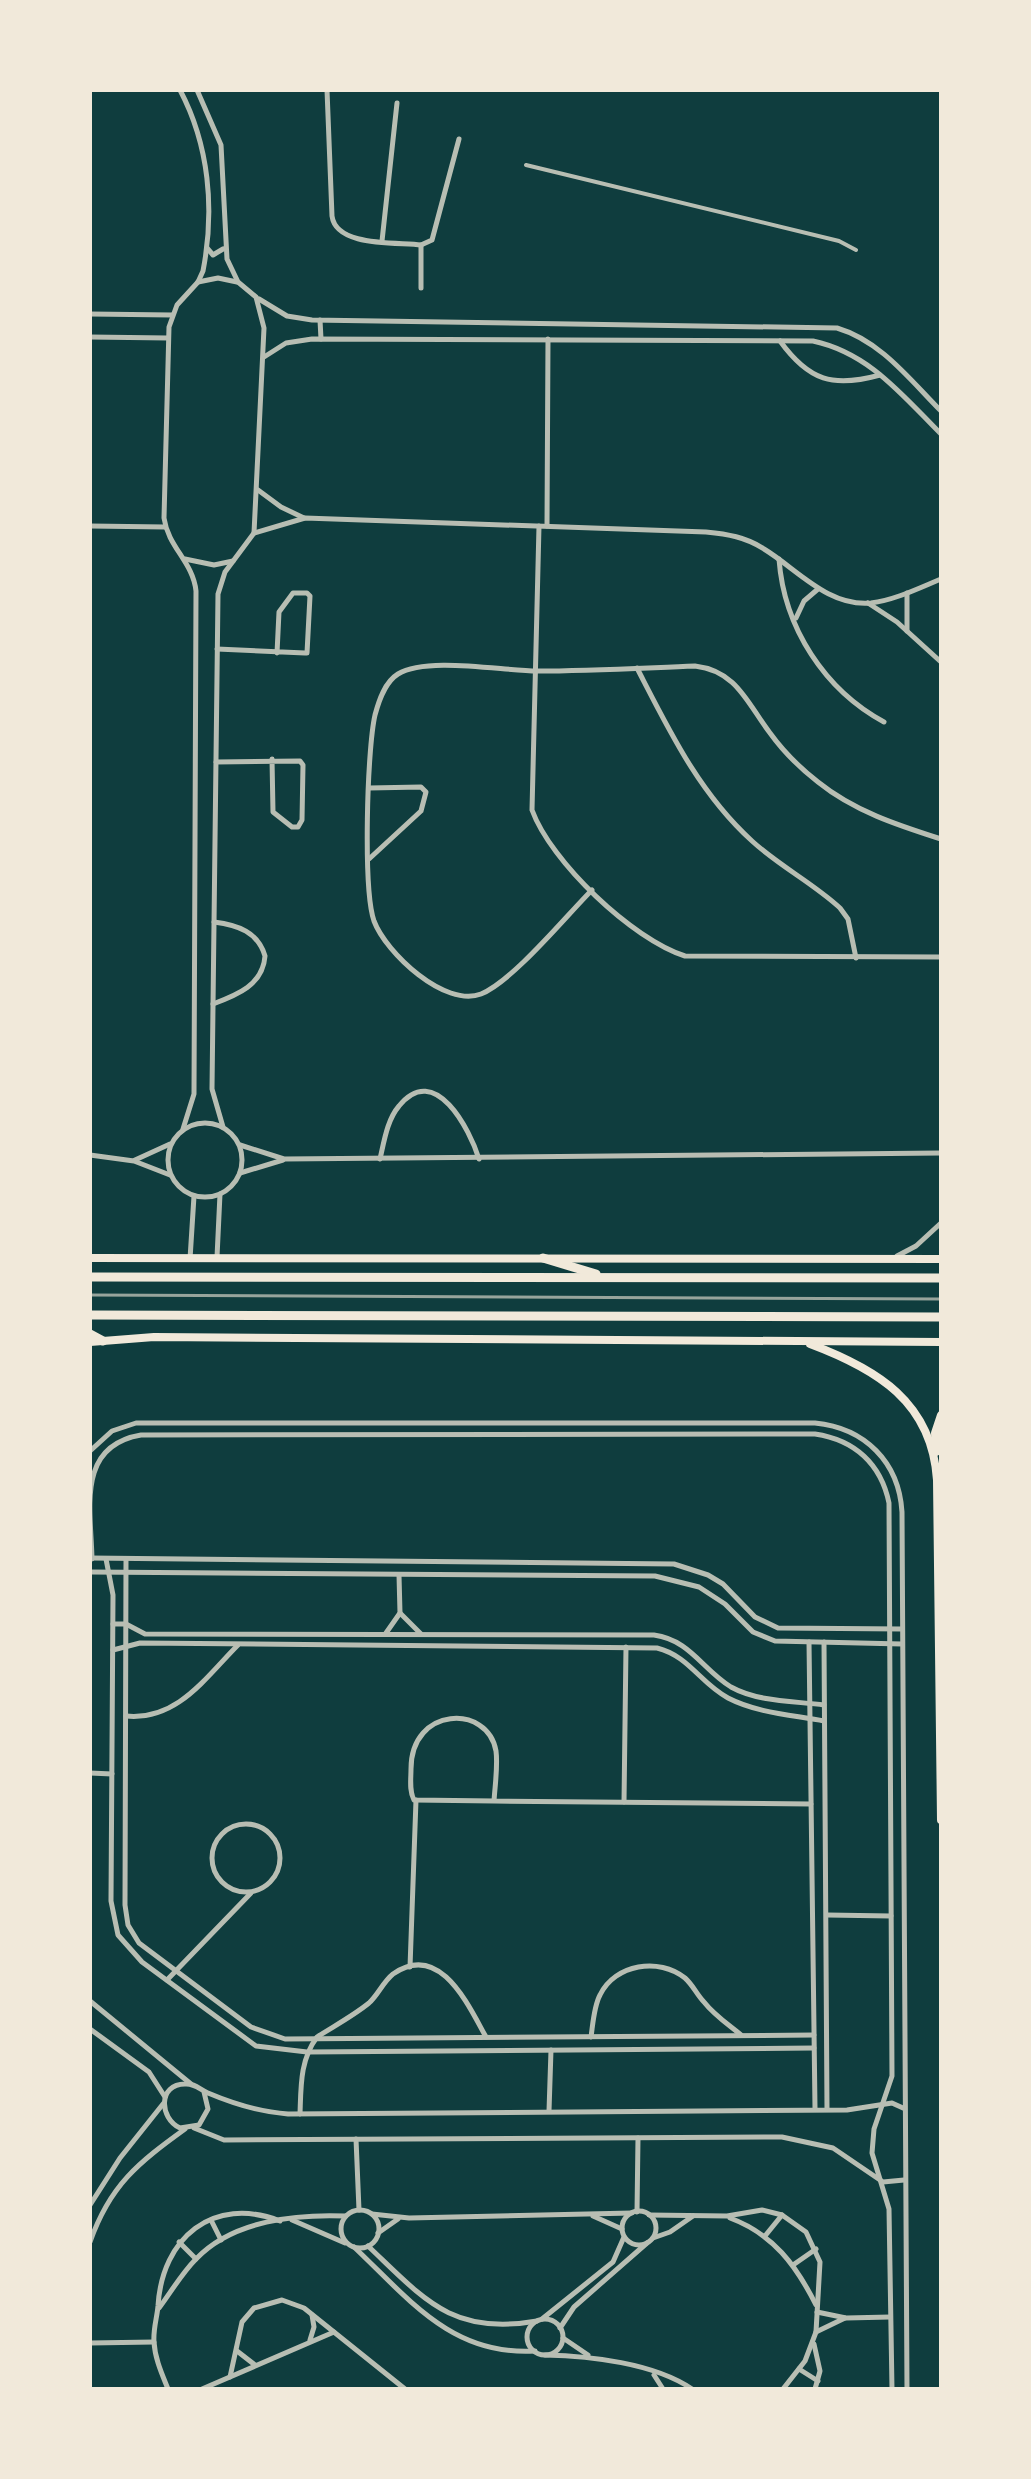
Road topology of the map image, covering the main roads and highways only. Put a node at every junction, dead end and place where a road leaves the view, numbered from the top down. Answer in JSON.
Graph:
{"nodes":[{"id":1,"x":90,"y":1258,"type":"edge"},
{"id":2,"x":543,"y":1258,"type":"junction"},
{"id":3,"x":941,"y":1259,"type":"edge"},
{"id":4,"x":90,"y":1277,"type":"edge"},
{"id":5,"x":607,"y":1277,"type":"junction"},
{"id":6,"x":941,"y":1278,"type":"edge"},
{"id":7,"x":90,"y":1315,"type":"edge"},
{"id":8,"x":941,"y":1317,"type":"edge"},
{"id":9,"x":93,"y":1341,"type":"edge"},
{"id":10,"x":941,"y":1342,"type":"edge"},
{"id":11,"x":806,"y":1343,"type":"junction"},
{"id":12,"x":941,"y":1415,"type":"edge"},
{"id":13,"x":936,"y":1468,"type":"junction"},
{"id":14,"x":941,"y":1820,"type":"edge"}],
"edges":[{"from":1,"to":2,"type":"main road"},
{"from":2,"to":3,"type":"main road"},
{"from":2,"to":5,"type":"highway"},
{"from":4,"to":5,"type":"highway"},
{"from":5,"to":6,"type":"highway"},
{"from":7,"to":8,"type":"highway"},
{"from":9,"to":11,"type":"main road"},
{"from":10,"to":11,"type":"main road"},
{"from":11,"to":13,"type":"main road"},
{"from":12,"to":13,"type":"main road"},
{"from":13,"to":14,"type":"main road"}]}
